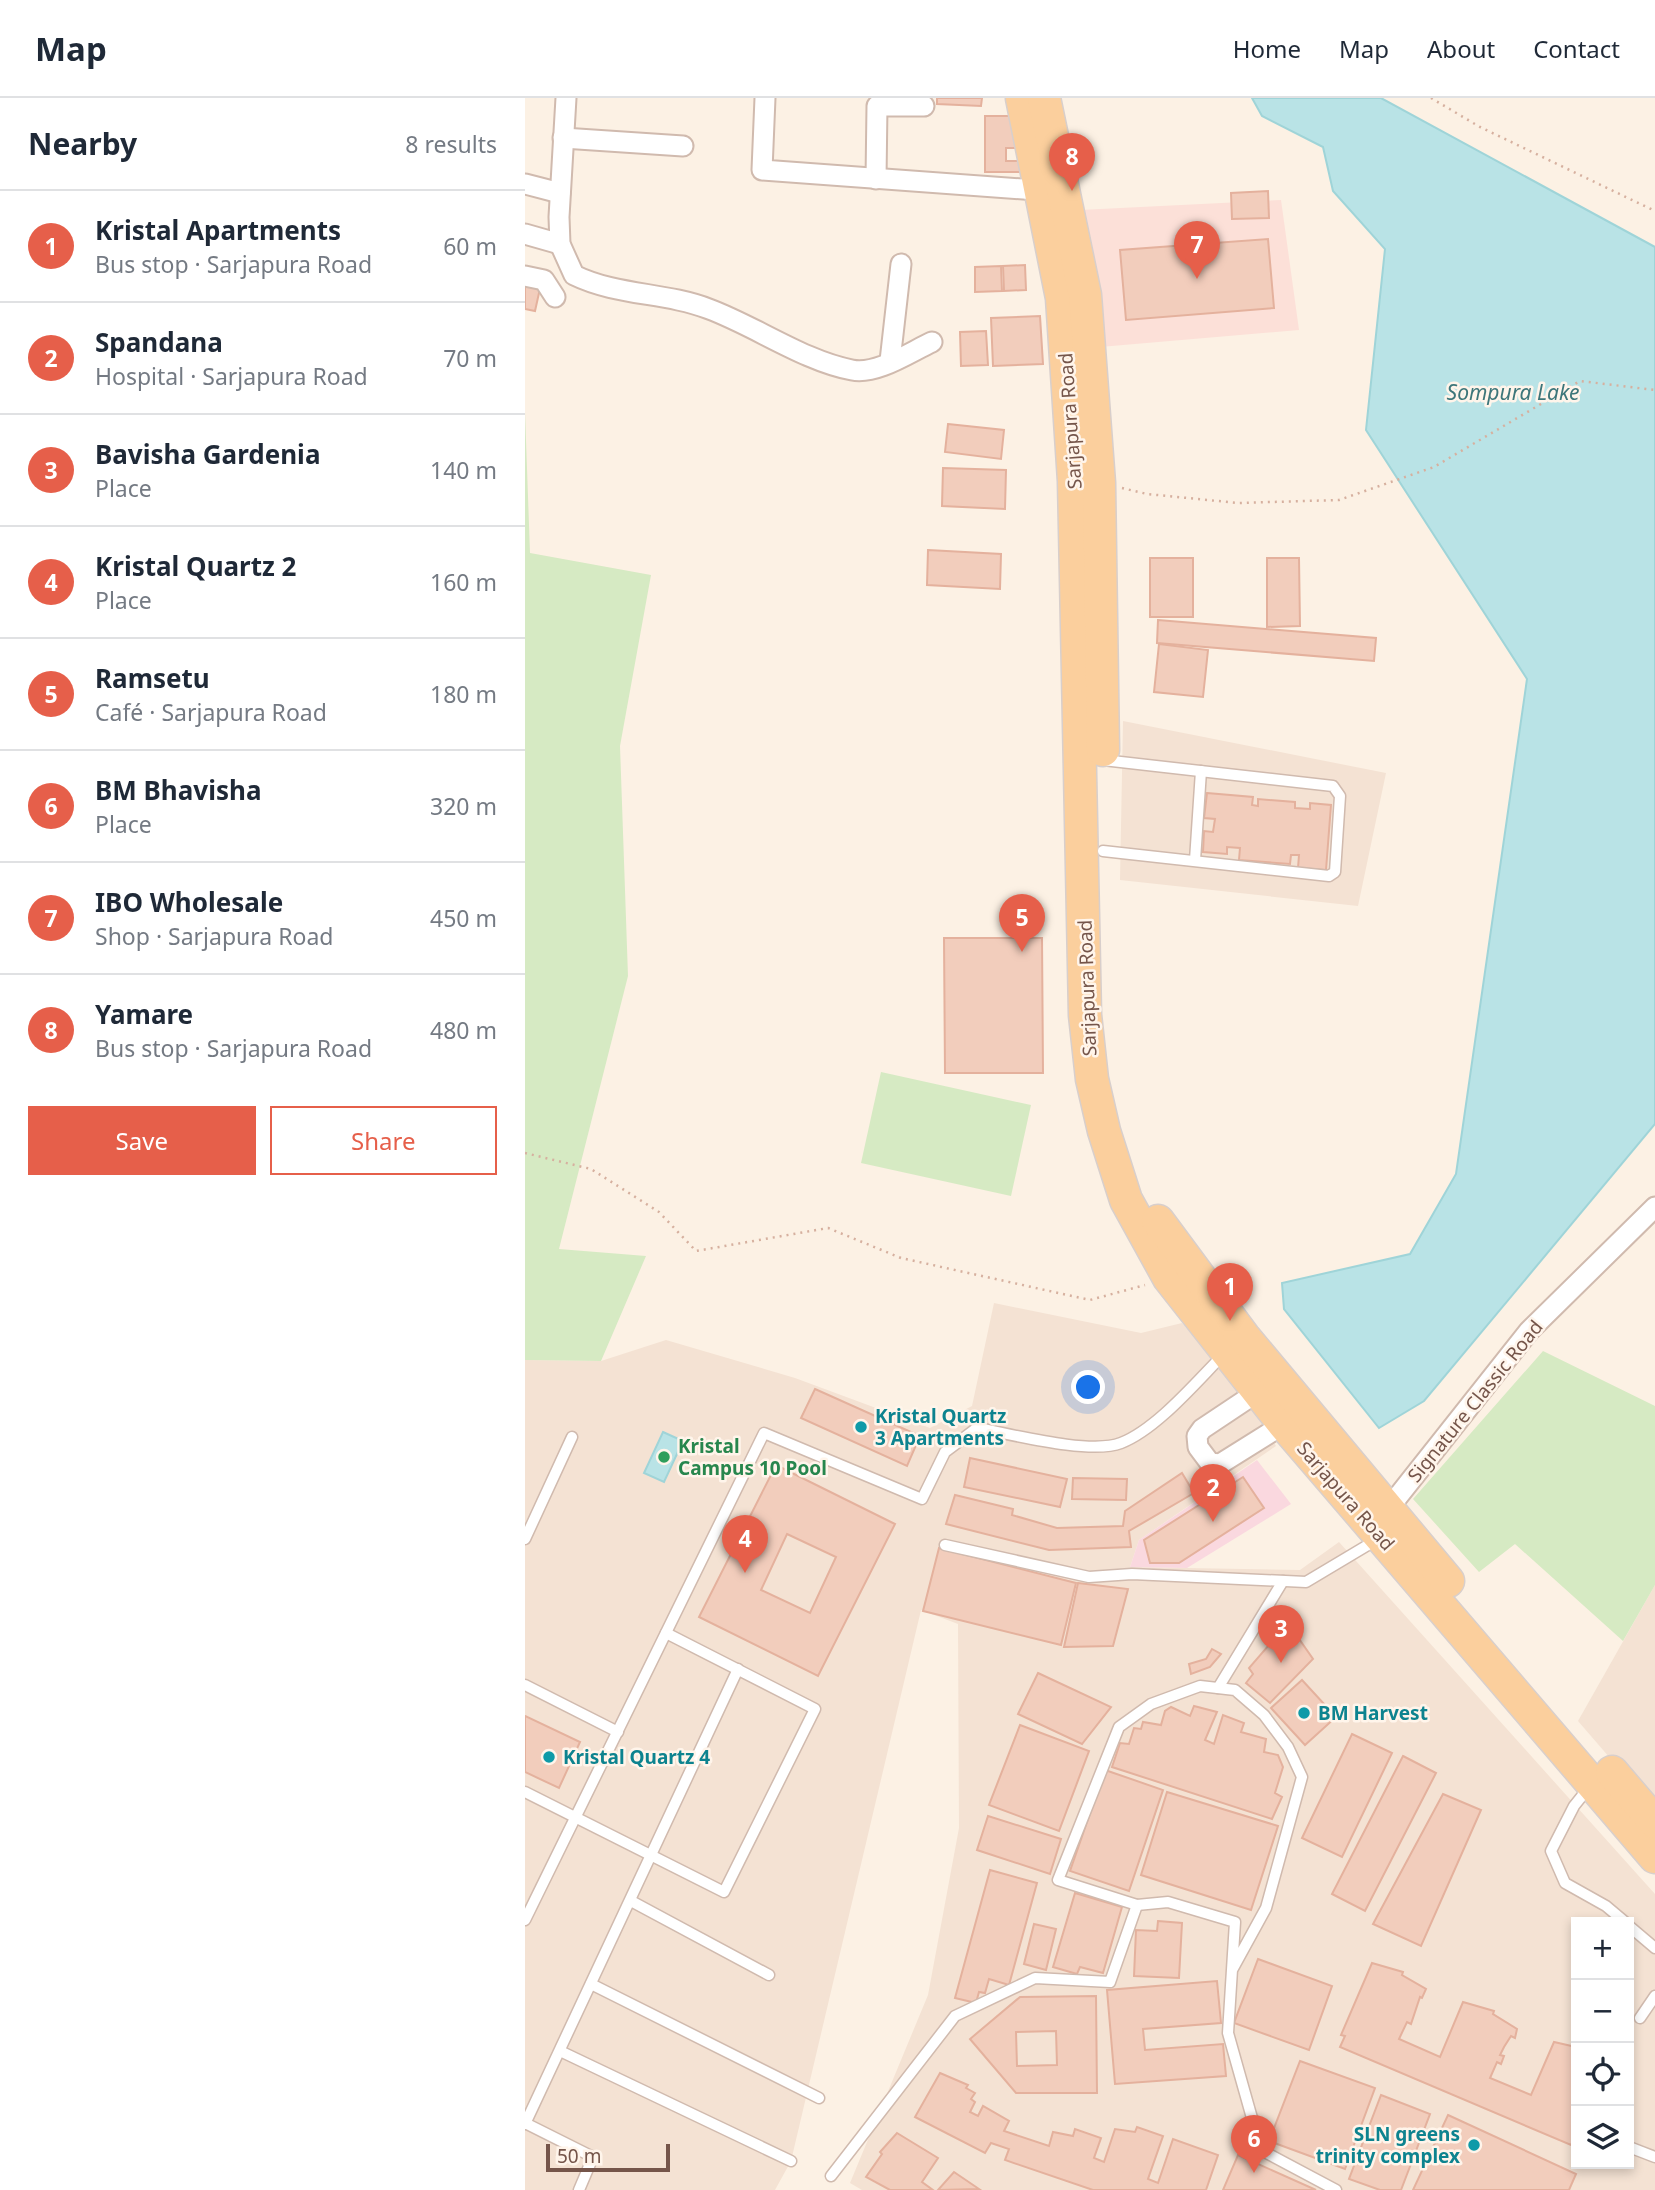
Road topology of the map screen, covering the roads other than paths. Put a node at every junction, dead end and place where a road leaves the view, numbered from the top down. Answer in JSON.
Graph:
{"nodes":[{"id":1,"x":566,"y":98,"type":"edge"},
{"id":2,"x":765,"y":98,"type":"edge"},
{"id":3,"x":1022,"y":98,"type":"edge"},
{"id":4,"x":1044,"y":98,"type":"edge"},
{"id":5,"x":924,"y":106,"type":"dead end"},
{"id":6,"x":563,"y":138,"type":"junction"},
{"id":7,"x":683,"y":146,"type":"dead end"},
{"id":8,"x":876,"y":179,"type":"junction"},
{"id":9,"x":525,"y":184,"type":"edge"},
{"id":10,"x":1054,"y":191,"type":"junction"},
{"id":11,"x":560,"y":192,"type":"junction"},
{"id":12,"x":525,"y":234,"type":"edge"},
{"id":13,"x":560,"y":244,"type":"junction"},
{"id":14,"x":901,"y":264,"type":"dead end"},
{"id":15,"x":525,"y":276,"type":"edge"},
{"id":16,"x":555,"y":297,"type":"dead end"},
{"id":17,"x":932,"y":342,"type":"dead end"},
{"id":18,"x":890,"y":362,"type":"junction"},
{"id":19,"x":1091,"y":693,"type":"junction"},
{"id":20,"x":1103,"y":760,"type":"junction"},
{"id":21,"x":1201,"y":771,"type":"junction"},
{"id":22,"x":1103,"y":850,"type":"junction"},
{"id":23,"x":1195,"y":860,"type":"junction"},
{"id":24,"x":1655,"y":1208,"type":"edge"},
{"id":25,"x":1235,"y":1344,"type":"junction"},
{"id":26,"x":1259,"y":1391,"type":"junction"},
{"id":27,"x":1284,"y":1424,"type":"junction"},
{"id":28,"x":572,"y":1437,"type":"dead end"},
{"id":29,"x":1385,"y":1523,"type":"junction"},
{"id":30,"x":525,"y":1539,"type":"edge"},
{"id":31,"x":945,"y":1545,"type":"dead end"},
{"id":32,"x":1283,"y":1581,"type":"junction"},
{"id":33,"x":1473,"y":1627,"type":"junction"},
{"id":34,"x":666,"y":1633,"type":"junction"},
{"id":35,"x":738,"y":1669,"type":"junction"},
{"id":36,"x":525,"y":1685,"type":"edge"},
{"id":37,"x":1219,"y":1688,"type":"junction"},
{"id":38,"x":618,"y":1731,"type":"junction"},
{"id":39,"x":1593,"y":1783,"type":"junction"},
{"id":40,"x":525,"y":1792,"type":"edge"},
{"id":41,"x":576,"y":1817,"type":"junction"},
{"id":42,"x":1655,"y":1822,"type":"edge"},
{"id":43,"x":653,"y":1854,"type":"junction"},
{"id":44,"x":1655,"y":1857,"type":"edge"},
{"id":45,"x":631,"y":1901,"type":"junction"},
{"id":46,"x":1137,"y":1905,"type":"junction"},
{"id":47,"x":1619,"y":1917,"type":"edge"},
{"id":48,"x":525,"y":1920,"type":"edge"},
{"id":49,"x":1634,"y":1930,"type":"edge"},
{"id":50,"x":1655,"y":1948,"type":"edge"},
{"id":51,"x":1232,"y":1970,"type":"junction"},
{"id":52,"x":769,"y":1975,"type":"dead end"},
{"id":53,"x":591,"y":1984,"type":"junction"},
{"id":54,"x":1655,"y":1996,"type":"edge"},
{"id":55,"x":1640,"y":2018,"type":"dead end"},
{"id":56,"x":560,"y":2051,"type":"junction"},
{"id":57,"x":819,"y":2098,"type":"dead end"},
{"id":58,"x":525,"y":2123,"type":"edge"},
{"id":59,"x":1634,"y":2149,"type":"edge"},
{"id":60,"x":1655,"y":2157,"type":"edge"},
{"id":61,"x":791,"y":2161,"type":"dead end"},
{"id":62,"x":831,"y":2176,"type":"dead end"},
{"id":63,"x":579,"y":2190,"type":"edge"},
{"id":64,"x":1336,"y":2190,"type":"edge"}],
"edges":[{"from":1,"to":6,"type":"street"},
{"from":2,"to":8,"type":"street"},
{"from":3,"to":10,"type":"main road","name":"Sarjapura Road"},
{"from":4,"to":10,"type":"main road","name":"Sarjapura Road"},
{"from":5,"to":8,"type":"street"},
{"from":6,"to":7,"type":"street"},
{"from":6,"to":11,"type":"street"},
{"from":8,"to":10,"type":"street"},
{"from":9,"to":11,"type":"street"},
{"from":10,"to":19,"type":"main road","name":"Sarjapura Road"},
{"from":10,"to":19,"type":"main road","name":"Sarjapura Road"},
{"from":11,"to":13,"type":"street"},
{"from":12,"to":13,"type":"street"},
{"from":13,"to":18,"type":"street"},
{"from":14,"to":18,"type":"street"},
{"from":15,"to":16,"type":"street"},
{"from":17,"to":18,"type":"street"},
{"from":19,"to":20,"type":"main road","name":"Sarjapura Road"},
{"from":19,"to":25,"type":"main road","name":"Sarjapura Road"},
{"from":20,"to":21,"type":"lane"},
{"from":20,"to":22,"type":"main road","name":"Sarjapura Road"},
{"from":21,"to":23,"type":"lane"},
{"from":21,"to":23,"type":"lane"},
{"from":22,"to":23,"type":"lane"},
{"from":22,"to":25,"type":"main road","name":"Sarjapura Road"},
{"from":24,"to":29,"type":"street","name":"Signature Classic Road"},
{"from":25,"to":26,"type":"main road","name":"Sarjapura Road"},
{"from":25,"to":29,"type":"main road","name":"Sarjapura Road"},
{"from":25,"to":34,"type":"lane"},
{"from":26,"to":27,"type":"main road","name":"Sarjapura Road"},
{"from":26,"to":27,"type":"street"},
{"from":27,"to":29,"type":"main road","name":"Sarjapura Road"},
{"from":28,"to":30,"type":"lane"},
{"from":29,"to":32,"type":"lane"},
{"from":29,"to":33,"type":"main road","name":"Sarjapura Road"},
{"from":31,"to":32,"type":"lane"},
{"from":32,"to":37,"type":"lane"},
{"from":33,"to":39,"type":"main road","name":"Sarjapura Road"},
{"from":33,"to":42,"type":"main road","name":"Sarjapura Road"},
{"from":34,"to":35,"type":"lane"},
{"from":34,"to":38,"type":"lane"},
{"from":35,"to":43,"type":"lane"},
{"from":35,"to":43,"type":"lane"},
{"from":36,"to":38,"type":"lane"},
{"from":37,"to":46,"type":"lane"},
{"from":37,"to":51,"type":"lane"},
{"from":38,"to":41,"type":"lane"},
{"from":39,"to":44,"type":"main road","name":"Sarjapura Road"},
{"from":39,"to":47,"type":"lane"},
{"from":40,"to":41,"type":"lane"},
{"from":41,"to":43,"type":"lane"},
{"from":41,"to":48,"type":"lane"},
{"from":43,"to":45,"type":"lane"},
{"from":45,"to":52,"type":"lane"},
{"from":45,"to":53,"type":"lane"},
{"from":46,"to":51,"type":"lane"},
{"from":46,"to":62,"type":"lane"},
{"from":49,"to":50,"type":"lane"},
{"from":51,"to":64,"type":"lane"},
{"from":53,"to":56,"type":"lane"},
{"from":53,"to":57,"type":"lane"},
{"from":54,"to":55,"type":"lane"},
{"from":56,"to":58,"type":"lane"},
{"from":56,"to":61,"type":"lane"},
{"from":58,"to":63,"type":"lane"},
{"from":59,"to":60,"type":"lane"}]}
